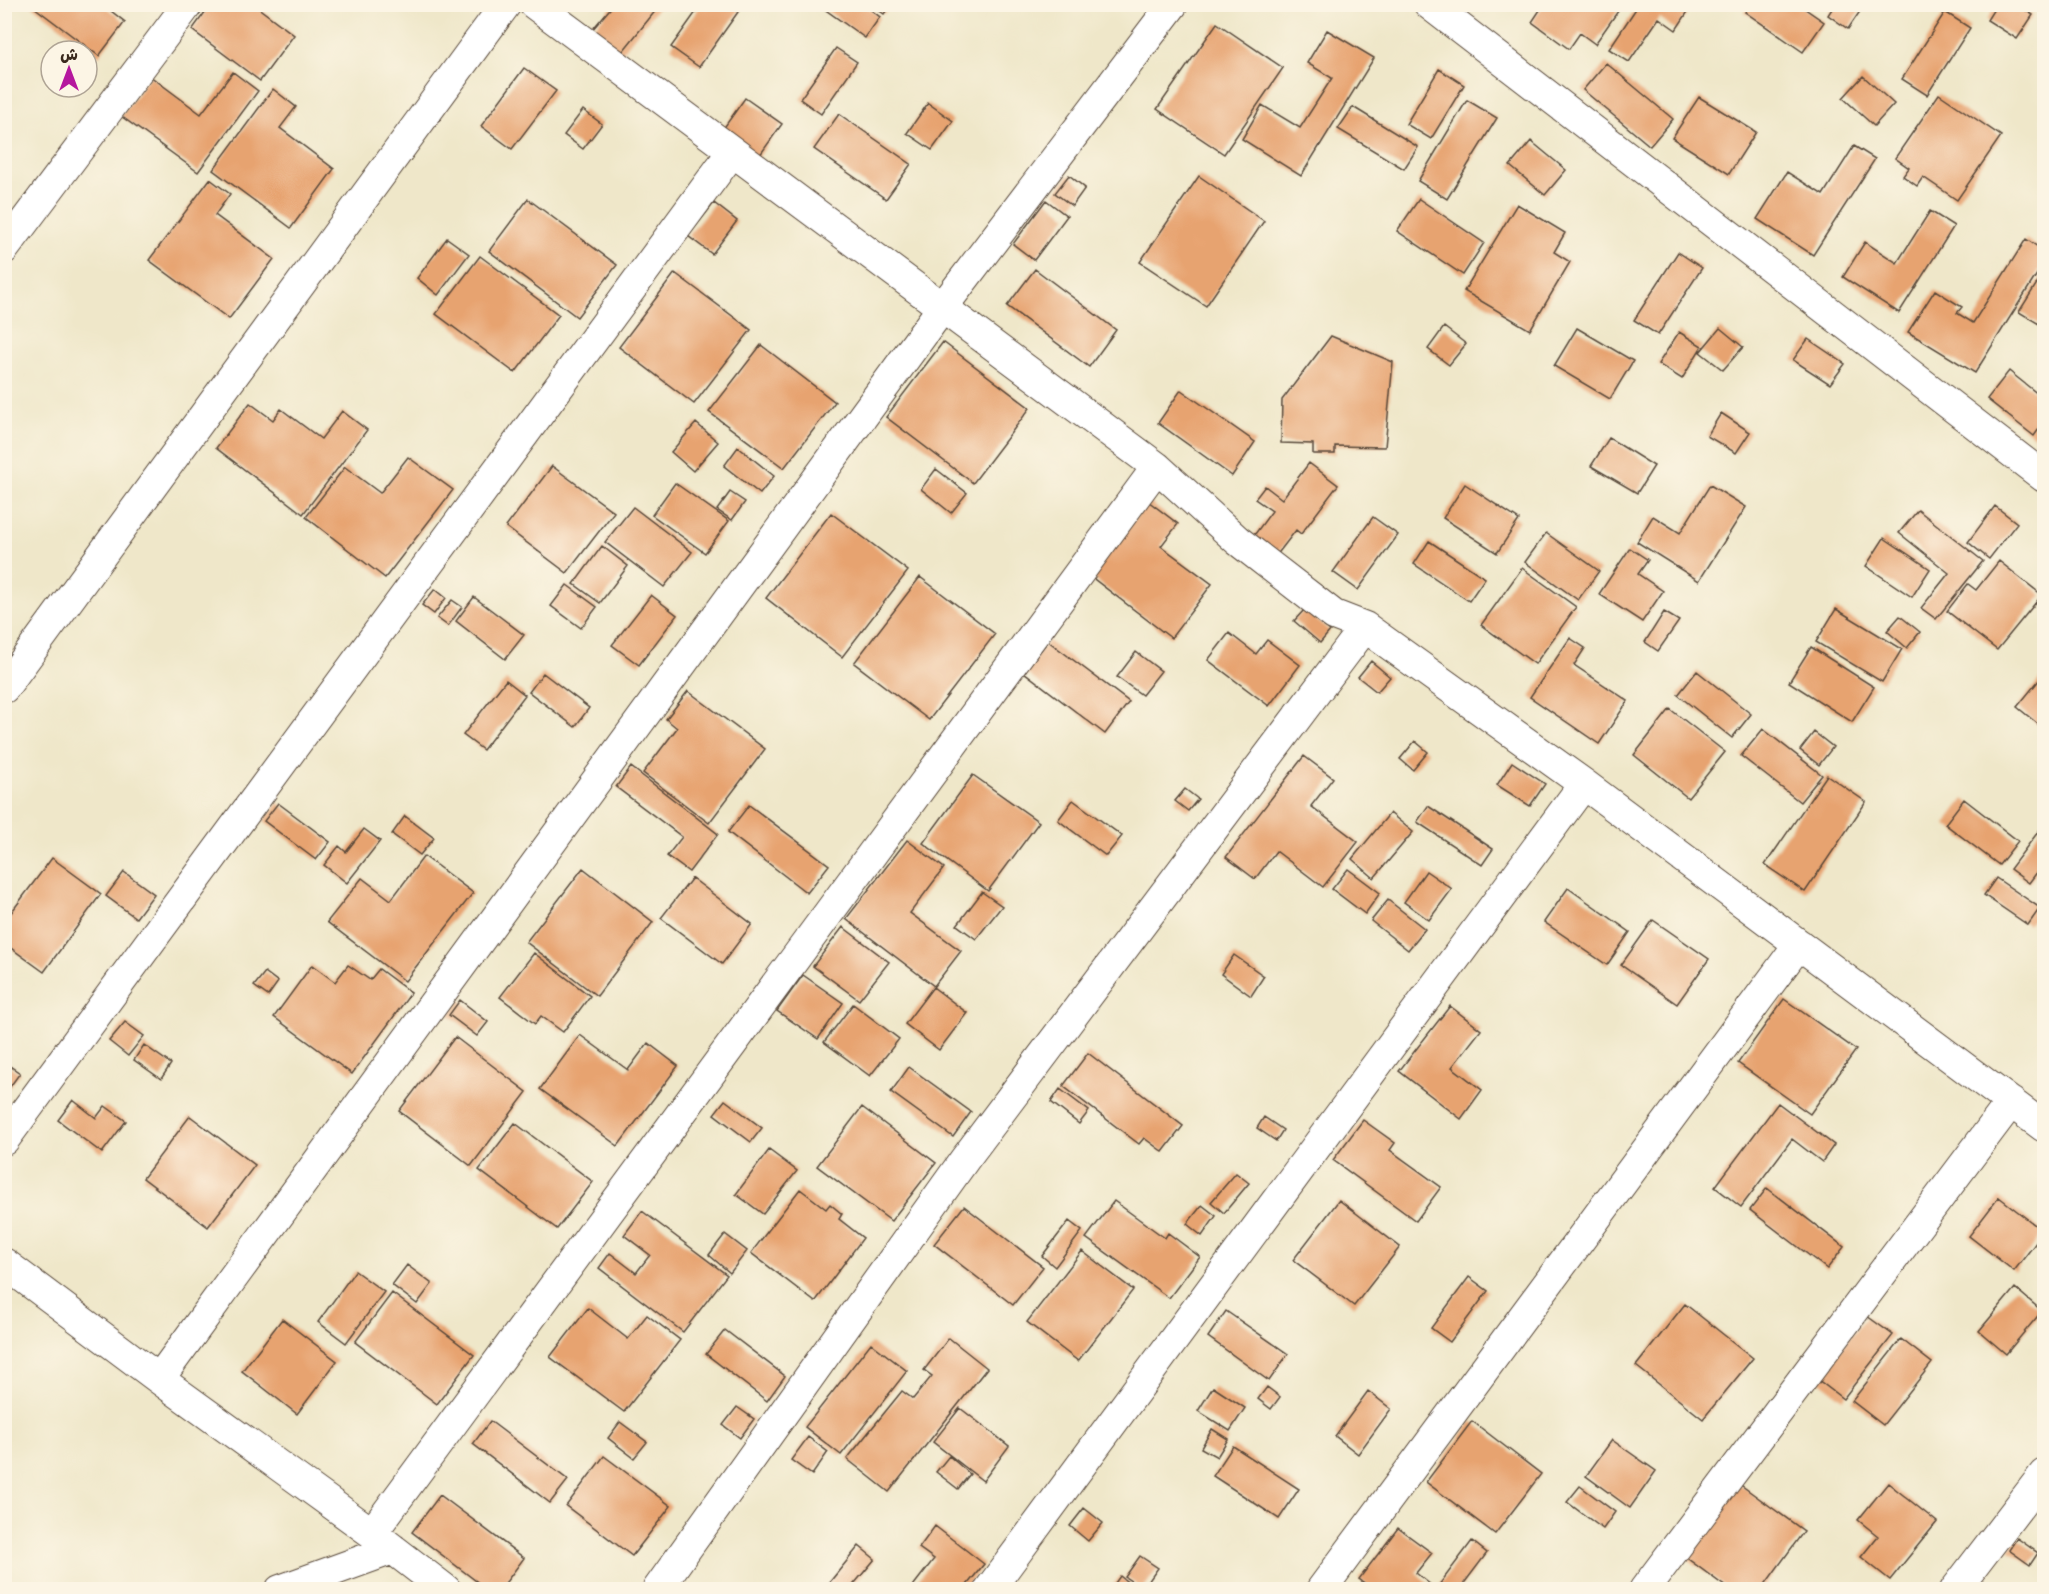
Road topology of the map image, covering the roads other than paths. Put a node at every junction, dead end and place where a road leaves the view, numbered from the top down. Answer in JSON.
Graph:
{"nodes":[{"id":1,"x":188,"y":4,"type":"edge"},
{"id":2,"x":506,"y":4,"type":"edge"},
{"id":3,"x":534,"y":4,"type":"edge"},
{"id":4,"x":1173,"y":4,"type":"edge"},
{"id":5,"x":1429,"y":4,"type":"edge"},
{"id":6,"x":732,"y":152,"type":"junction"},
{"id":7,"x":4,"y":249,"type":"edge"},
{"id":8,"x":942,"y":308,"type":"junction"},
{"id":9,"x":1157,"y":467,"type":"junction"},
{"id":10,"x":2044,"y":477,"type":"edge"},
{"id":11,"x":1365,"y":627,"type":"junction"},
{"id":12,"x":4,"y":688,"type":"edge"},
{"id":13,"x":1584,"y":784,"type":"junction"},
{"id":14,"x":1799,"y":944,"type":"junction"},
{"id":15,"x":2011,"y":1101,"type":"junction"},
{"id":16,"x":2044,"y":1127,"type":"edge"},
{"id":17,"x":4,"y":1140,"type":"edge"},
{"id":18,"x":4,"y":1263,"type":"edge"},
{"id":19,"x":159,"y":1380,"type":"junction"},
{"id":20,"x":2044,"y":1474,"type":"edge"},
{"id":21,"x":382,"y":1541,"type":"junction"},
{"id":22,"x":283,"y":1589,"type":"edge"},
{"id":23,"x":446,"y":1590,"type":"edge"},
{"id":24,"x":657,"y":1590,"type":"edge"},
{"id":25,"x":989,"y":1590,"type":"edge"},
{"id":26,"x":1321,"y":1590,"type":"edge"},
{"id":27,"x":1644,"y":1590,"type":"edge"},
{"id":28,"x":1955,"y":1590,"type":"edge"}],
"edges":[{"from":1,"to":7,"type":"street"},
{"from":2,"to":12,"type":"street"},
{"from":3,"to":6,"type":"street"},
{"from":4,"to":8,"type":"street"},
{"from":5,"to":10,"type":"street"},
{"from":6,"to":8,"type":"street"},
{"from":6,"to":17,"type":"street"},
{"from":8,"to":9,"type":"street"},
{"from":8,"to":19,"type":"street"},
{"from":9,"to":11,"type":"street"},
{"from":9,"to":21,"type":"street"},
{"from":11,"to":13,"type":"street"},
{"from":11,"to":24,"type":"street"},
{"from":13,"to":14,"type":"street"},
{"from":13,"to":25,"type":"street"},
{"from":14,"to":15,"type":"street"},
{"from":14,"to":26,"type":"street"},
{"from":15,"to":16,"type":"street"},
{"from":15,"to":27,"type":"street"},
{"from":18,"to":19,"type":"street"},
{"from":19,"to":21,"type":"street"},
{"from":20,"to":28,"type":"street"},
{"from":21,"to":22,"type":"street"},
{"from":21,"to":23,"type":"street"}]}
